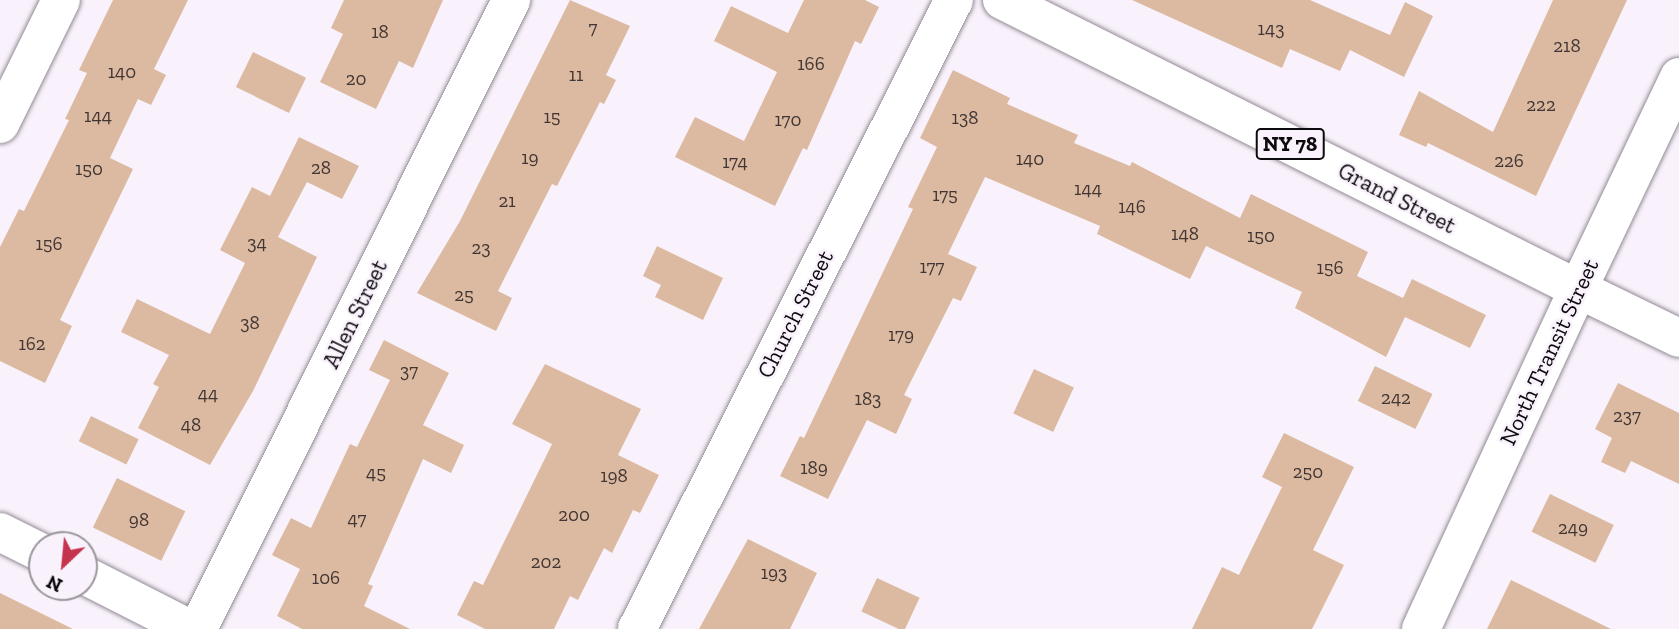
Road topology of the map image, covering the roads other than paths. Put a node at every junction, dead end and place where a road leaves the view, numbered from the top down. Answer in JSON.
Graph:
{"nodes":[{"id":1,"x":61,"y":0,"type":"edge"},
{"id":2,"x":511,"y":0,"type":"edge"},
{"id":3,"x":954,"y":0,"type":"edge"},
{"id":4,"x":1002,"y":0,"type":"edge"},
{"id":5,"x":1679,"y":76,"type":"edge"},
{"id":6,"x":0,"y":124,"type":"edge"},
{"id":7,"x":1578,"y":289,"type":"junction"},
{"id":8,"x":1679,"y":338,"type":"edge"},
{"id":9,"x":0,"y":532,"type":"edge"},
{"id":10,"x":28,"y":546,"type":"edge"},
{"id":11,"x":98,"y":582,"type":"edge"},
{"id":12,"x":190,"y":629,"type":"edge"},
{"id":13,"x":198,"y":629,"type":"edge"},
{"id":14,"x":637,"y":629,"type":"edge"},
{"id":15,"x":1421,"y":629,"type":"edge"}],
"edges":[{"from":1,"to":6,"type":"street"},
{"from":2,"to":13,"type":"street","name":"Allen Street"},
{"from":3,"to":14,"type":"street","name":"Church Street"},
{"from":4,"to":7,"type":"street","name":"Grand Street","number":"NY 78"},
{"from":5,"to":7,"type":"street","name":"North Transit Street"},
{"from":7,"to":8,"type":"street","name":"Grand Street"},
{"from":7,"to":15,"type":"street","name":"North Transit Street"},
{"from":9,"to":10,"type":"street"},
{"from":11,"to":12,"type":"street"}]}
